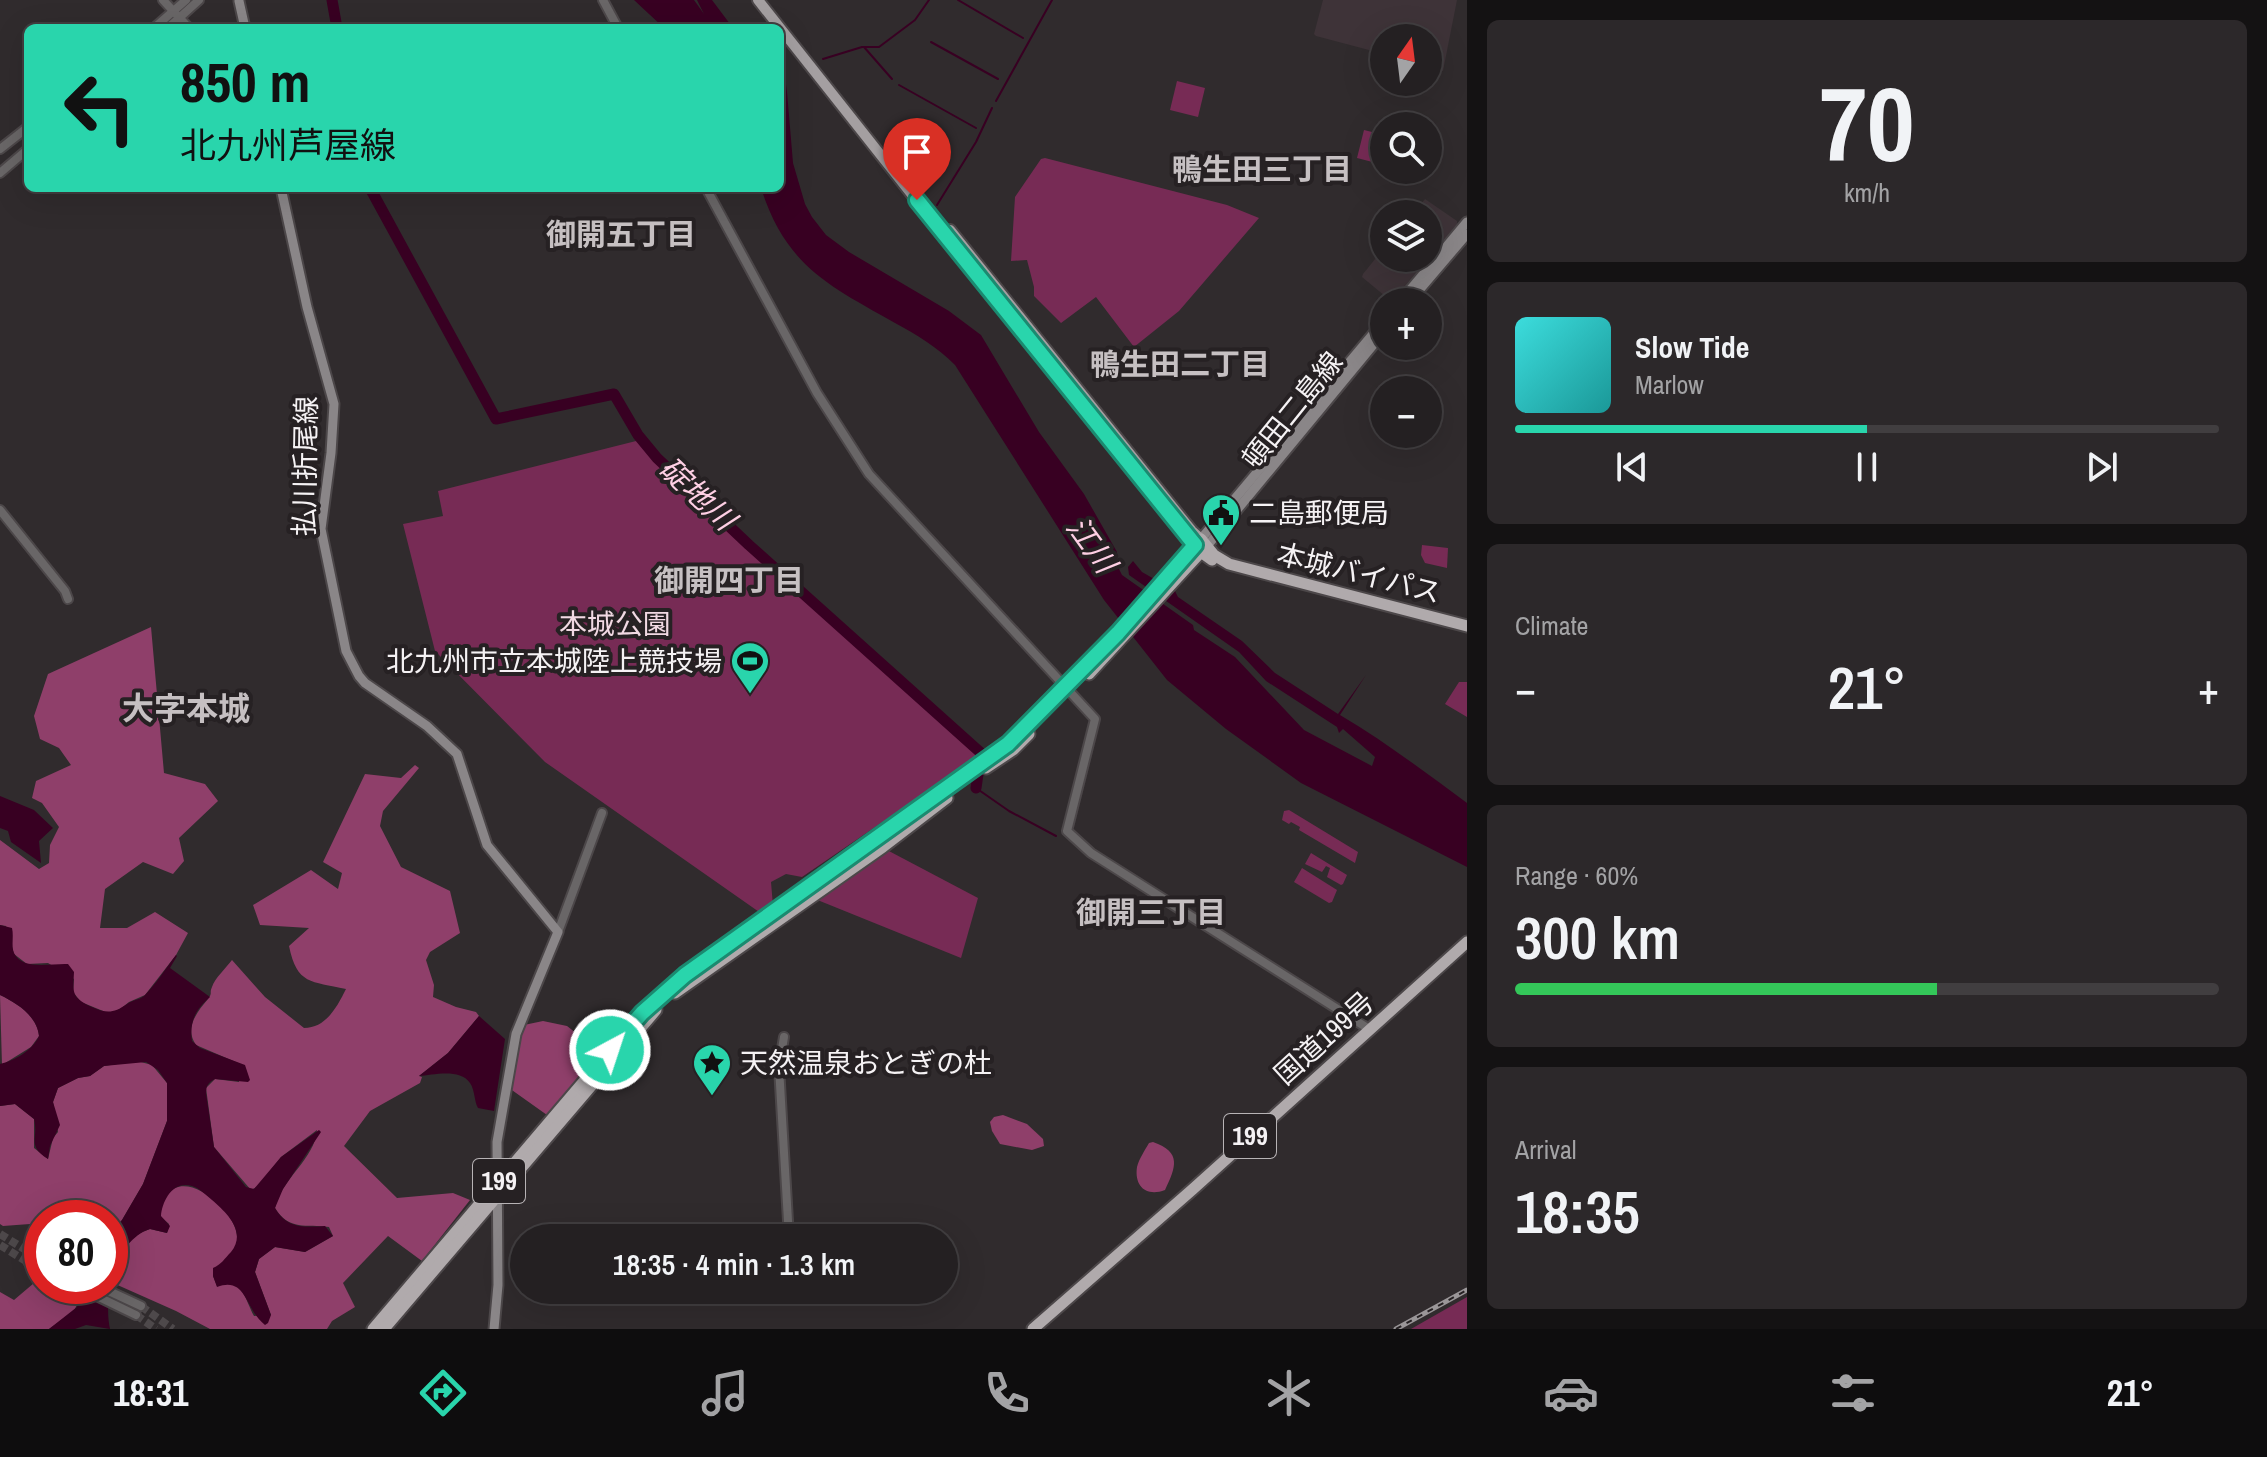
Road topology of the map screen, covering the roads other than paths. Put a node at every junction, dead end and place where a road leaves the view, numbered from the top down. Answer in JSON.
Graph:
{"nodes":[{"id":1,"x":163,"y":0,"type":"edge"},
{"id":2,"x":186,"y":0,"type":"edge"},
{"id":3,"x":199,"y":0,"type":"edge"},
{"id":4,"x":603,"y":0,"type":"edge"},
{"id":5,"x":758,"y":0,"type":"edge"},
{"id":6,"x":767,"y":0,"type":"edge"},
{"id":7,"x":239,"y":1,"type":"edge"},
{"id":8,"x":177,"y":15,"type":"junction"},
{"id":9,"x":161,"y":24,"type":"edge"},
{"id":10,"x":171,"y":24,"type":"edge"},
{"id":11,"x":185,"y":24,"type":"edge"},
{"id":12,"x":244,"y":24,"type":"edge"},
{"id":13,"x":616,"y":24,"type":"edge"},
{"id":14,"x":777,"y":24,"type":"edge"},
{"id":15,"x":784,"y":32,"type":"edge"},
{"id":16,"x":24,"y":130,"type":"edge"},
{"id":17,"x":0,"y":149,"type":"edge"},
{"id":18,"x":24,"y":152,"type":"edge"},
{"id":19,"x":0,"y":173,"type":"edge"},
{"id":20,"x":282,"y":192,"type":"edge"},
{"id":21,"x":708,"y":192,"type":"edge"},
{"id":22,"x":1467,"y":222,"type":"edge"},
{"id":23,"x":1467,"y":234,"type":"edge"},
{"id":24,"x":1412,"y":288,"type":"edge"},
{"id":25,"x":1421,"y":288,"type":"edge"},
{"id":26,"x":1370,"y":338,"type":"edge"},
{"id":27,"x":1370,"y":348,"type":"edge"},
{"id":28,"x":0,"y":510,"type":"edge"},
{"id":29,"x":0,"y":517,"type":"edge"},
{"id":30,"x":1201,"y":546,"type":"junction"},
{"id":31,"x":1467,"y":629,"type":"edge"},
{"id":32,"x":1068,"y":691,"type":"junction"},
{"id":33,"x":974,"y":774,"type":"junction"},
{"id":34,"x":602,"y":813,"type":"dead end"},
{"id":35,"x":558,"y":932,"type":"junction"},
{"id":36,"x":1467,"y":942,"type":"edge"},
{"id":37,"x":1369,"y":1029,"type":"junction"},
{"id":38,"x":784,"y":1037,"type":"dead end"},
{"id":39,"x":496,"y":1190,"type":"junction"},
{"id":40,"x":788,"y":1224,"type":"edge"},
{"id":41,"x":125,"y":1304,"type":"edge"},
{"id":42,"x":138,"y":1311,"type":"tunnel mouth"},
{"id":43,"x":373,"y":1329,"type":"edge"},
{"id":44,"x":384,"y":1329,"type":"edge"},
{"id":45,"x":494,"y":1329,"type":"edge"},
{"id":46,"x":1033,"y":1329,"type":"edge"}],
"edges":[{"from":1,"to":8,"type":"street"},
{"from":2,"to":8,"type":"street"},
{"from":3,"to":8,"type":"street"},
{"from":4,"to":13,"type":"street"},
{"from":5,"to":14,"type":"main road"},
{"from":6,"to":30,"type":"main road"},
{"from":7,"to":12,"type":"main road"},
{"from":8,"to":9,"type":"street"},
{"from":8,"to":10,"type":"street"},
{"from":8,"to":11,"type":"street"},
{"from":15,"to":30,"type":"main road"},
{"from":16,"to":17,"type":"street"},
{"from":18,"to":19,"type":"street"},
{"from":20,"to":35,"type":"main road","name":"払川折尾線"},
{"from":21,"to":32,"type":"street"},
{"from":22,"to":24,"type":"main road"},
{"from":23,"to":25,"type":"main road"},
{"from":26,"to":30,"type":"main road","name":"頓田二島線"},
{"from":27,"to":30,"type":"main road","name":"頓田二島線"},
{"from":28,"to":29,"type":"street"},
{"from":30,"to":31,"type":"highway","name":"本城バイパス"},
{"from":30,"to":32,"type":"highway","number":"199"},
{"from":32,"to":33,"type":"highway","number":"199"},
{"from":32,"to":33,"type":"highway","number":"199"},
{"from":32,"to":37,"type":"street"},
{"from":33,"to":39,"type":"highway","number":"199"},
{"from":34,"to":35,"type":"street"},
{"from":35,"to":39,"type":"main road"},
{"from":36,"to":37,"type":"highway","name":"国道199号","number":"199"},
{"from":37,"to":46,"type":"highway","name":"国道199号","number":"199"},
{"from":38,"to":40,"type":"street"},
{"from":39,"to":43,"type":"highway","number":"199"},
{"from":39,"to":44,"type":"highway","number":"199"},
{"from":39,"to":45,"type":"main road"},
{"from":41,"to":42,"type":"street"}]}
